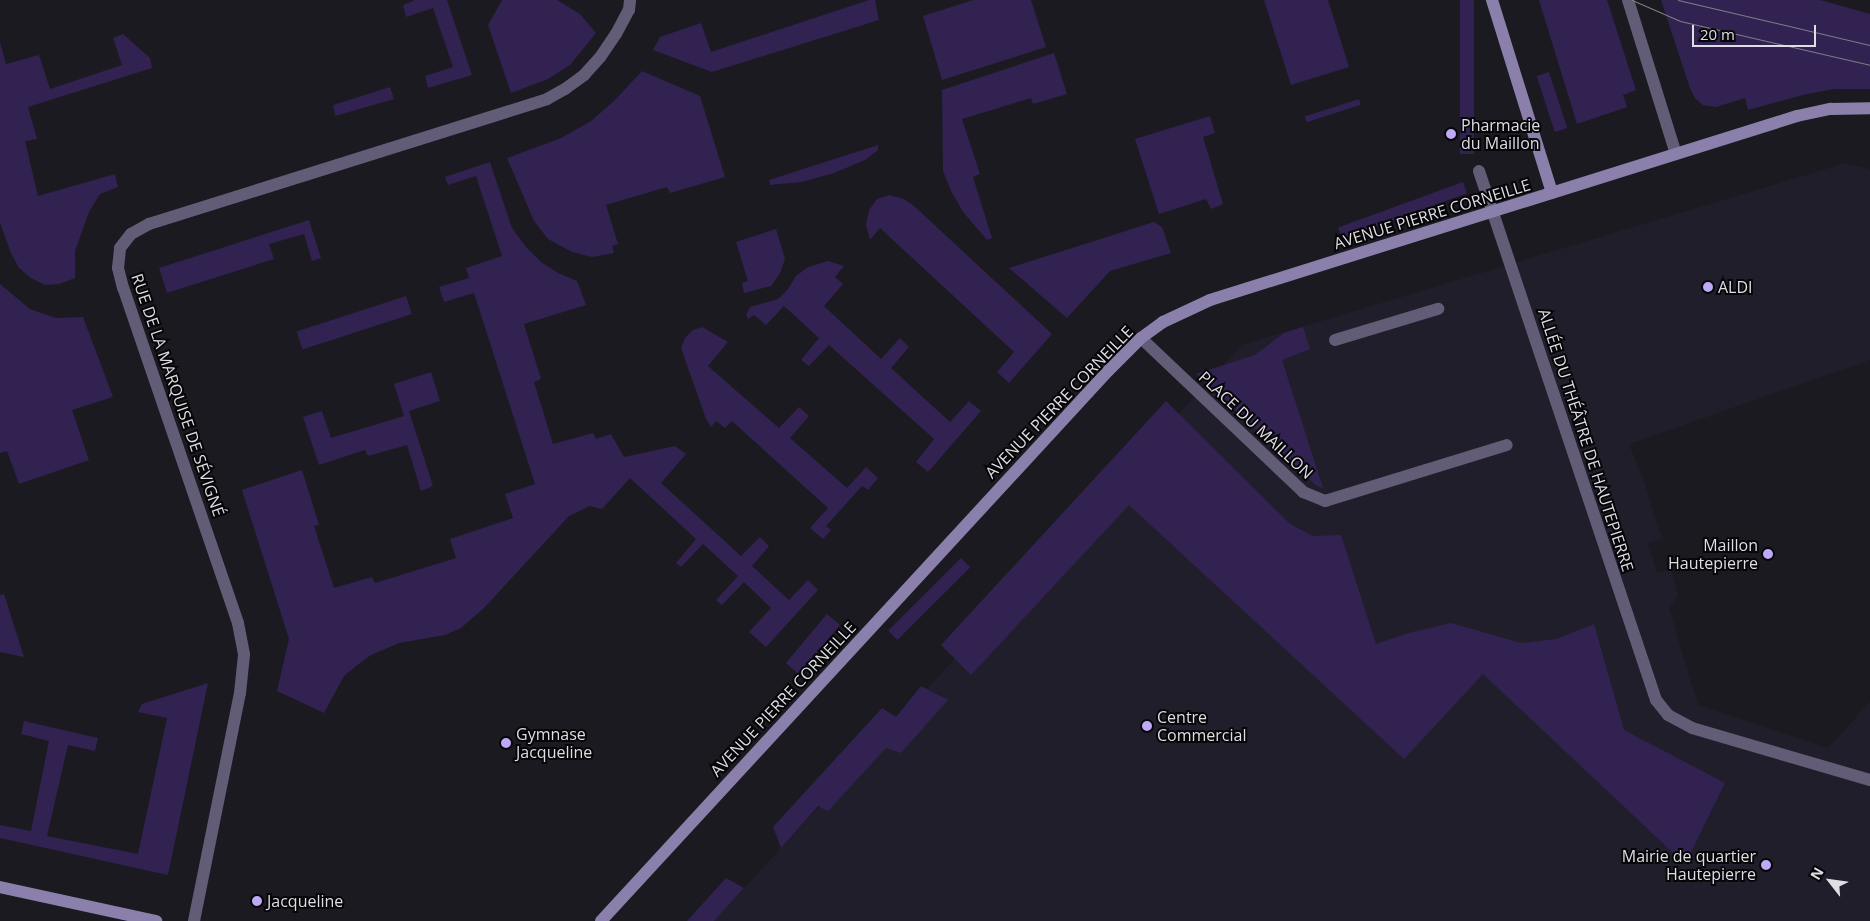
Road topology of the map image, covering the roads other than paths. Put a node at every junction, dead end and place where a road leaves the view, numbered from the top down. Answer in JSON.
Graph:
{"nodes":[{"id":1,"x":630,"y":0,"type":"edge"},
{"id":2,"x":1492,"y":0,"type":"edge"},
{"id":3,"x":1628,"y":0,"type":"edge"},
{"id":4,"x":1870,"y":108,"type":"edge"},
{"id":5,"x":1676,"y":154,"type":"junction"},
{"id":6,"x":1479,"y":171,"type":"dead end"},
{"id":7,"x":1552,"y":193,"type":"junction"},
{"id":8,"x":1493,"y":212,"type":"junction"},
{"id":9,"x":1438,"y":309,"type":"dead end"},
{"id":10,"x":1141,"y":338,"type":"junction"},
{"id":11,"x":1335,"y":340,"type":"dead end"},
{"id":12,"x":1507,"y":444,"type":"dead end"},
{"id":13,"x":1870,"y":780,"type":"edge"},
{"id":14,"x":0,"y":887,"type":"edge"},
{"id":15,"x":156,"y":921,"type":"edge"},
{"id":16,"x":194,"y":921,"type":"edge"},
{"id":17,"x":601,"y":921,"type":"edge"}],
"edges":[{"from":1,"to":16,"type":"street","name":"RUE DE LA MARQUISE DE SÉVIGNÉ"},
{"from":2,"to":7,"type":"street"},
{"from":3,"to":5,"type":"street"},
{"from":4,"to":5,"type":"street","name":"AVENUE PIERRE CORNEILLE"},
{"from":5,"to":7,"type":"street","name":"AVENUE PIERRE CORNEILLE"},
{"from":6,"to":8,"type":"street","name":"ALLÉE DU THÉÂTRE DE HAUTEPIERRE"},
{"from":7,"to":8,"type":"street","name":"AVENUE PIERRE CORNEILLE"},
{"from":8,"to":10,"type":"street","name":"AVENUE PIERRE CORNEILLE"},
{"from":8,"to":13,"type":"street","name":"ALLÉE DU THÉÂTRE DE HAUTEPIERRE"},
{"from":9,"to":11,"type":"street"},
{"from":10,"to":12,"type":"street","name":"PLACE DU MAILLON"},
{"from":10,"to":17,"type":"street","name":"AVENUE PIERRE CORNEILLE"},
{"from":14,"to":15,"type":"street"}]}
